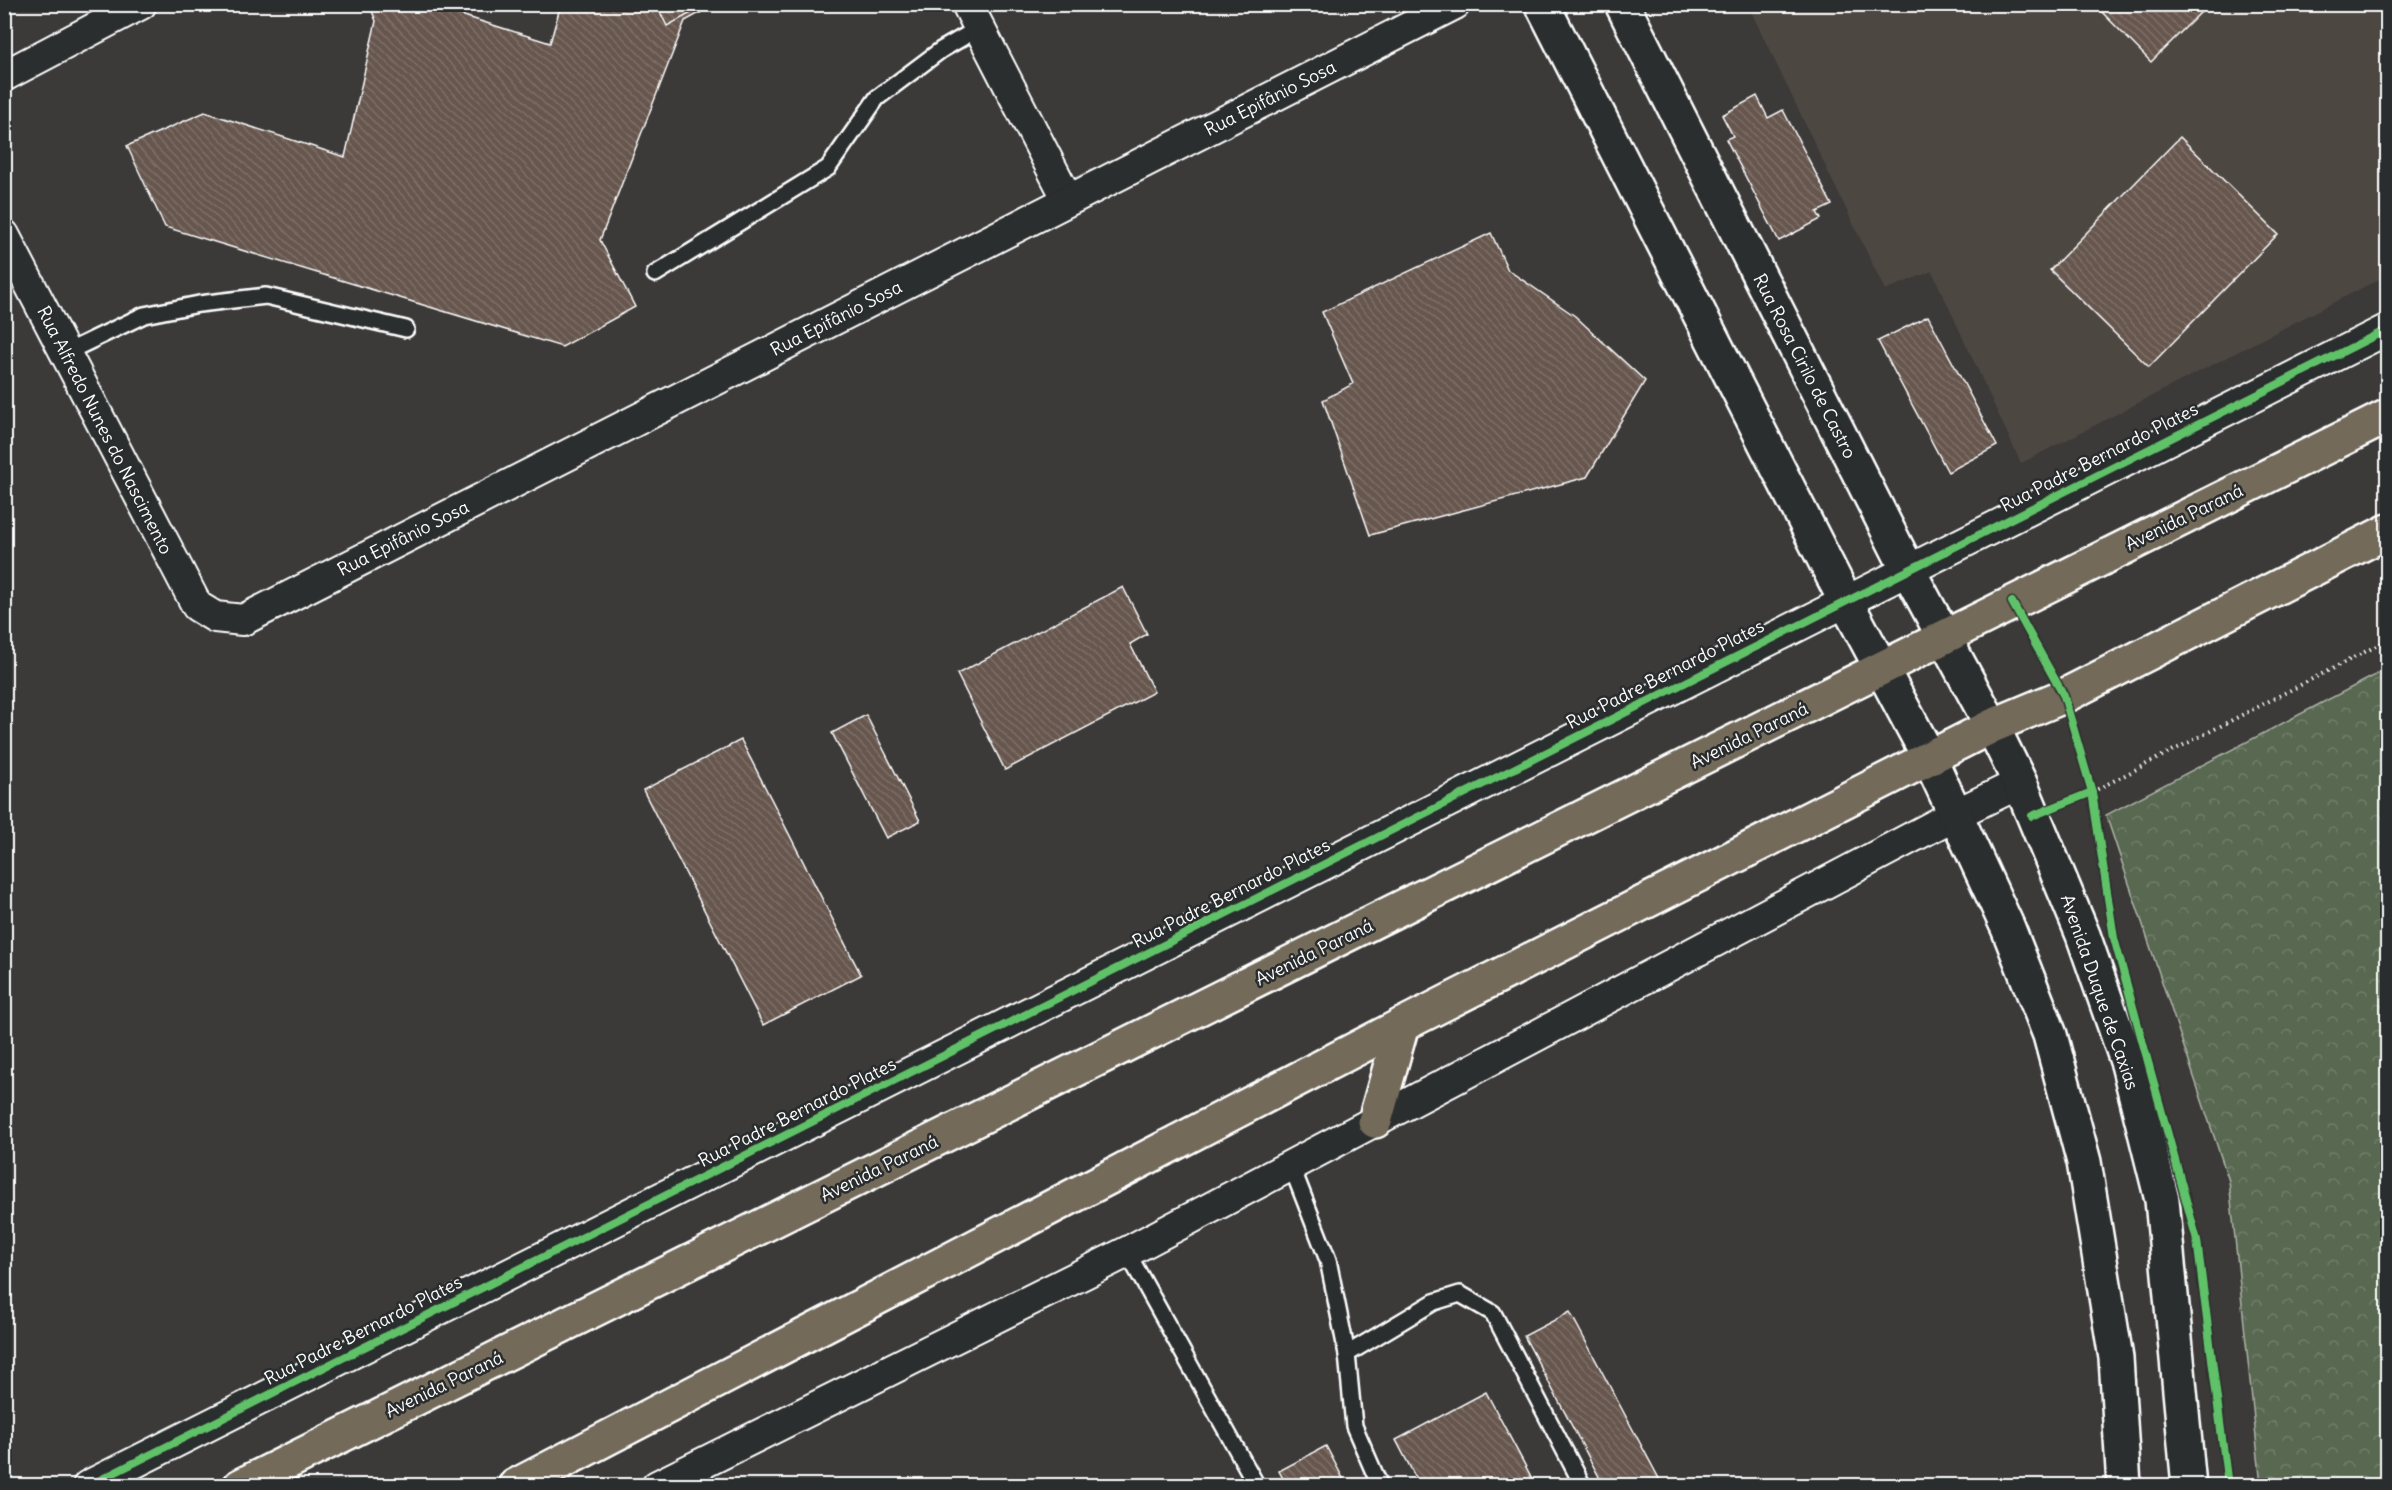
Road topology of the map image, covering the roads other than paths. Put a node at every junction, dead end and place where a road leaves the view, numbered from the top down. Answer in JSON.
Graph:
{"nodes":[{"id":1,"x":141,"y":4,"type":"edge"},
{"id":2,"x":1455,"y":4,"type":"edge"},
{"id":3,"x":1542,"y":4,"type":"edge"},
{"id":4,"x":1622,"y":4,"type":"edge"},
{"id":5,"x":973,"y":16,"type":"edge"},
{"id":6,"x":6,"y":77,"type":"edge"},
{"id":7,"x":1068,"y":200,"type":"junction"},
{"id":8,"x":4,"y":236,"type":"edge"},
{"id":9,"x":655,"y":274,"type":"dead end"},
{"id":10,"x":406,"y":329,"type":"dead end"},
{"id":11,"x":2388,"y":329,"type":"edge"},
{"id":12,"x":65,"y":353,"type":"junction"},
{"id":13,"x":2388,"y":416,"type":"edge"},
{"id":14,"x":2388,"y":531,"type":"edge"},
{"id":15,"x":1908,"y":570,"type":"junction"},
{"id":16,"x":1845,"y":600,"type":"junction"},
{"id":17,"x":215,"y":616,"type":"joint"},
{"id":18,"x":1945,"y":638,"type":"junction"},
{"id":19,"x":1883,"y":669,"type":"junction"},
{"id":20,"x":1992,"y":726,"type":"junction"},
{"id":21,"x":1929,"y":758,"type":"junction"},
{"id":22,"x":2020,"y":783,"type":"junction"},
{"id":23,"x":1956,"y":814,"type":"junction"},
{"id":24,"x":1402,"y":1025,"type":"junction"},
{"id":25,"x":1375,"y":1121,"type":"junction"},
{"id":26,"x":1291,"y":1165,"type":"junction"},
{"id":27,"x":1127,"y":1252,"type":"junction"},
{"id":28,"x":1347,"y":1354,"type":"junction"},
{"id":29,"x":88,"y":1485,"type":"edge"},
{"id":30,"x":240,"y":1485,"type":"edge"},
{"id":31,"x":515,"y":1485,"type":"edge"},
{"id":32,"x":657,"y":1485,"type":"edge"},
{"id":33,"x":1257,"y":1485,"type":"edge"},
{"id":34,"x":1380,"y":1485,"type":"edge"},
{"id":35,"x":1583,"y":1485,"type":"edge"},
{"id":36,"x":2124,"y":1485,"type":"edge"},
{"id":37,"x":2189,"y":1485,"type":"edge"}],
"edges":[{"from":1,"to":6,"type":"street"},
{"from":2,"to":7,"type":"street","name":"Rua Epifânio Sosa"},
{"from":3,"to":16,"type":"main road"},
{"from":4,"to":15,"type":"main road","name":"Rua Rosa Cirilo de Castro"},
{"from":5,"to":7,"type":"street"},
{"from":5,"to":9,"type":"lane"},
{"from":7,"to":17,"type":"street","name":"Rua Epifânio Sosa"},
{"from":8,"to":12,"type":"street","name":"Rua Alfredo Nunes do Nascimento"},
{"from":10,"to":12,"type":"lane"},
{"from":11,"to":15,"type":"street","name":"Rua Padre Bernardo Plates"},
{"from":12,"to":17,"type":"street","name":"Rua Alfredo Nunes do Nascimento"},
{"from":13,"to":18,"type":"main road","name":"Avenida Paraná"},
{"from":14,"to":20,"type":"main road"},
{"from":15,"to":16,"type":"street","name":"Rua Padre Bernardo Plates"},
{"from":15,"to":18,"type":"main road","name":"Rua Rosa Cirilo de Castro"},
{"from":16,"to":19,"type":"main road"},
{"from":16,"to":29,"type":"street","name":"Rua Padre Bernardo Plates"},
{"from":18,"to":19,"type":"main road","name":"Avenida Paraná"},
{"from":18,"to":20,"type":"main road","name":"Rua Rosa Cirilo de Castro"},
{"from":19,"to":21,"type":"main road"},
{"from":19,"to":30,"type":"main road","name":"Avenida Paraná"},
{"from":20,"to":21,"type":"main road"},
{"from":20,"to":22,"type":"main road","name":"Avenida Duque de Caxias"},
{"from":21,"to":23,"type":"main road"},
{"from":21,"to":24,"type":"main road"},
{"from":22,"to":23,"type":"street"},
{"from":22,"to":37,"type":"main road","name":"Avenida Duque de Caxias"},
{"from":23,"to":25,"type":"street"},
{"from":23,"to":36,"type":"main road"},
{"from":24,"to":25,"type":"main road"},
{"from":24,"to":31,"type":"main road"},
{"from":25,"to":26,"type":"street"},
{"from":26,"to":27,"type":"street"},
{"from":26,"to":28,"type":"lane"},
{"from":27,"to":32,"type":"street"},
{"from":27,"to":33,"type":"lane"},
{"from":28,"to":34,"type":"lane"},
{"from":28,"to":35,"type":"lane"}]}
